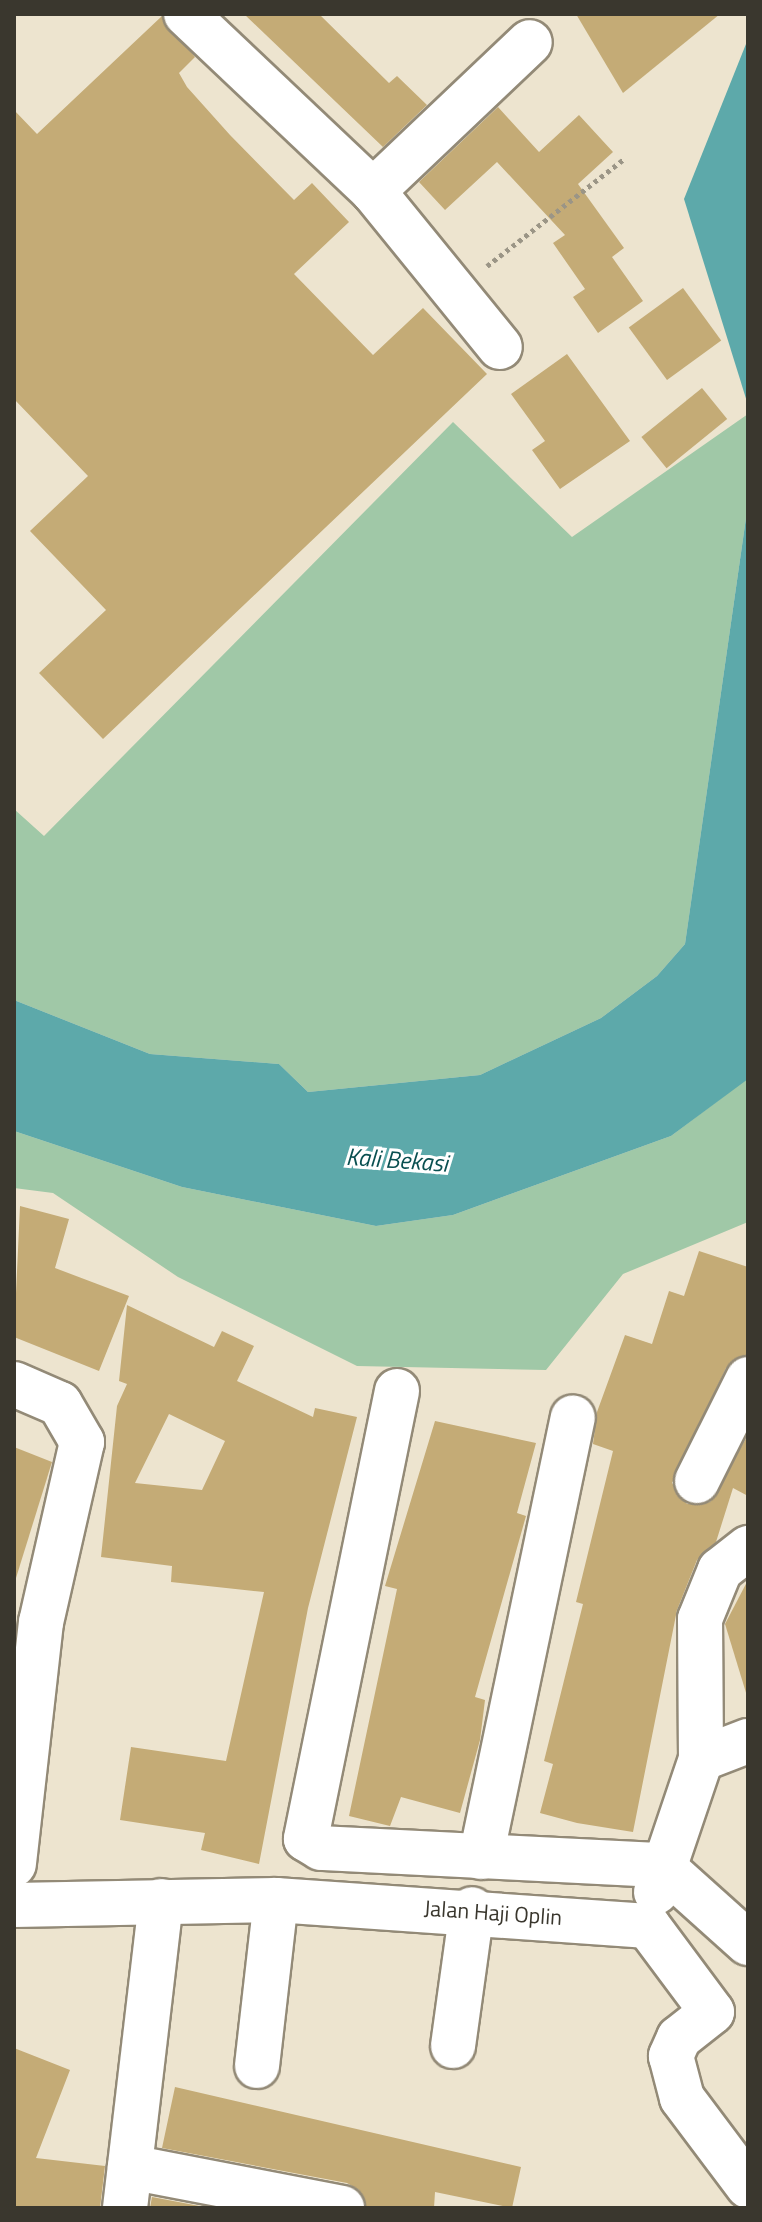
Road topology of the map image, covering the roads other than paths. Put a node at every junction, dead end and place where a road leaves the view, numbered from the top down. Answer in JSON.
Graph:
{"nodes":[{"id":1,"x":186,"y":14,"type":"edge"},
{"id":2,"x":530,"y":42,"type":"dead end"},
{"id":3,"x":373,"y":191,"type":"junction"},
{"id":4,"x":500,"y":347,"type":"dead end"},
{"id":5,"x":748,"y":1379,"type":"edge"},
{"id":6,"x":14,"y":1384,"type":"edge"},
{"id":7,"x":397,"y":1391,"type":"dead end"},
{"id":8,"x":573,"y":1418,"type":"dead end"},
{"id":9,"x":697,"y":1481,"type":"dead end"},
{"id":10,"x":748,"y":1548,"type":"edge"},
{"id":11,"x":28,"y":1619,"type":"edge"},
{"id":12,"x":748,"y":1741,"type":"edge"},
{"id":13,"x":701,"y":1759,"type":"junction"},
{"id":14,"x":481,"y":1857,"type":"junction"},
{"id":15,"x":14,"y":1864,"type":"edge"},
{"id":16,"x":661,"y":1865,"type":"junction"},
{"id":17,"x":276,"y":1900,"type":"junction"},
{"id":18,"x":161,"y":1901,"type":"junction"},
{"id":19,"x":14,"y":1905,"type":"edge"},
{"id":20,"x":472,"y":1909,"type":"junction"},
{"id":21,"x":648,"y":1926,"type":"junction"},
{"id":22,"x":748,"y":1943,"type":"edge"},
{"id":23,"x":730,"y":2005,"type":"edge"},
{"id":24,"x":453,"y":2046,"type":"dead end"},
{"id":25,"x":257,"y":2066,"type":"dead end"},
{"id":26,"x":748,"y":2186,"type":"edge"},
{"id":27,"x":128,"y":2187,"type":"edge"},
{"id":28,"x":342,"y":2208,"type":"edge"}],
"edges":[{"from":1,"to":3,"type":"street"},
{"from":2,"to":3,"type":"street"},
{"from":3,"to":4,"type":"street"},
{"from":5,"to":9,"type":"street"},
{"from":6,"to":11,"type":"street"},
{"from":7,"to":14,"type":"street"},
{"from":8,"to":14,"type":"street"},
{"from":10,"to":13,"type":"street"},
{"from":11,"to":15,"type":"street"},
{"from":12,"to":13,"type":"street"},
{"from":13,"to":16,"type":"street"},
{"from":14,"to":16,"type":"street"},
{"from":16,"to":21,"type":"street"},
{"from":16,"to":22,"type":"street"},
{"from":17,"to":18,"type":"street","name":"Jalan Haji Oplin"},
{"from":17,"to":20,"type":"street","name":"Jalan Haji Oplin"},
{"from":17,"to":25,"type":"street"},
{"from":18,"to":19,"type":"street","name":"Jalan Haji Oplin"},
{"from":18,"to":27,"type":"street"},
{"from":20,"to":21,"type":"street","name":"Jalan Haji Oplin"},
{"from":20,"to":24,"type":"street"},
{"from":21,"to":23,"type":"street"},
{"from":23,"to":26,"type":"street"},
{"from":27,"to":28,"type":"street"}]}
